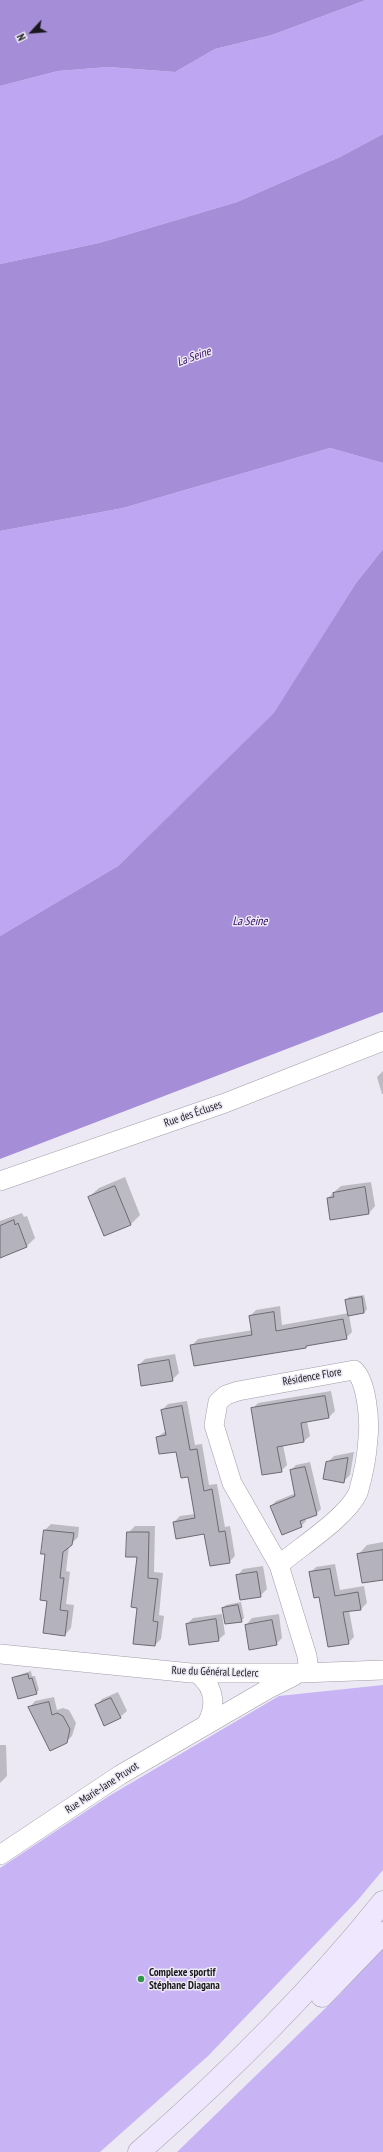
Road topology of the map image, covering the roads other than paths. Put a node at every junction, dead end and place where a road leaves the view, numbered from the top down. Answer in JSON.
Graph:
{"nodes":[{"id":1,"x":383,"y":1041,"type":"edge"},
{"id":2,"x":0,"y":1181,"type":"edge"},
{"id":3,"x":279,"y":1564,"type":"junction"},
{"id":4,"x":0,"y":1654,"type":"edge"},
{"id":5,"x":383,"y":1670,"type":"edge"},
{"id":6,"x":197,"y":1673,"type":"junction"},
{"id":7,"x":305,"y":1673,"type":"junction"},
{"id":8,"x":206,"y":1725,"type":"junction"},
{"id":9,"x":0,"y":1854,"type":"edge"},
{"id":10,"x":383,"y":1902,"type":"edge"},
{"id":11,"x":383,"y":1933,"type":"edge"},
{"id":12,"x":140,"y":2152,"type":"edge"},
{"id":13,"x":156,"y":2152,"type":"edge"}],
"edges":[{"from":1,"to":2,"type":"street","name":"Rue des Écluses"},
{"from":3,"to":3,"type":"street","name":"Résidence Flore"},
{"from":3,"to":7,"type":"street","name":"Résidence Flore"},
{"from":4,"to":6,"type":"street","name":"Rue du Général Leclerc"},
{"from":5,"to":7,"type":"street","name":"Rue du Général Leclerc"},
{"from":6,"to":7,"type":"street","name":"Rue du Général Leclerc"},
{"from":6,"to":8,"type":"street"},
{"from":7,"to":8,"type":"street","name":"Rue Marie-Jane Pruvot"},
{"from":8,"to":9,"type":"street","name":"Rue Marie-Jane Pruvot"},
{"from":10,"to":12,"type":"main road"},
{"from":11,"to":13,"type":"main road"}]}
